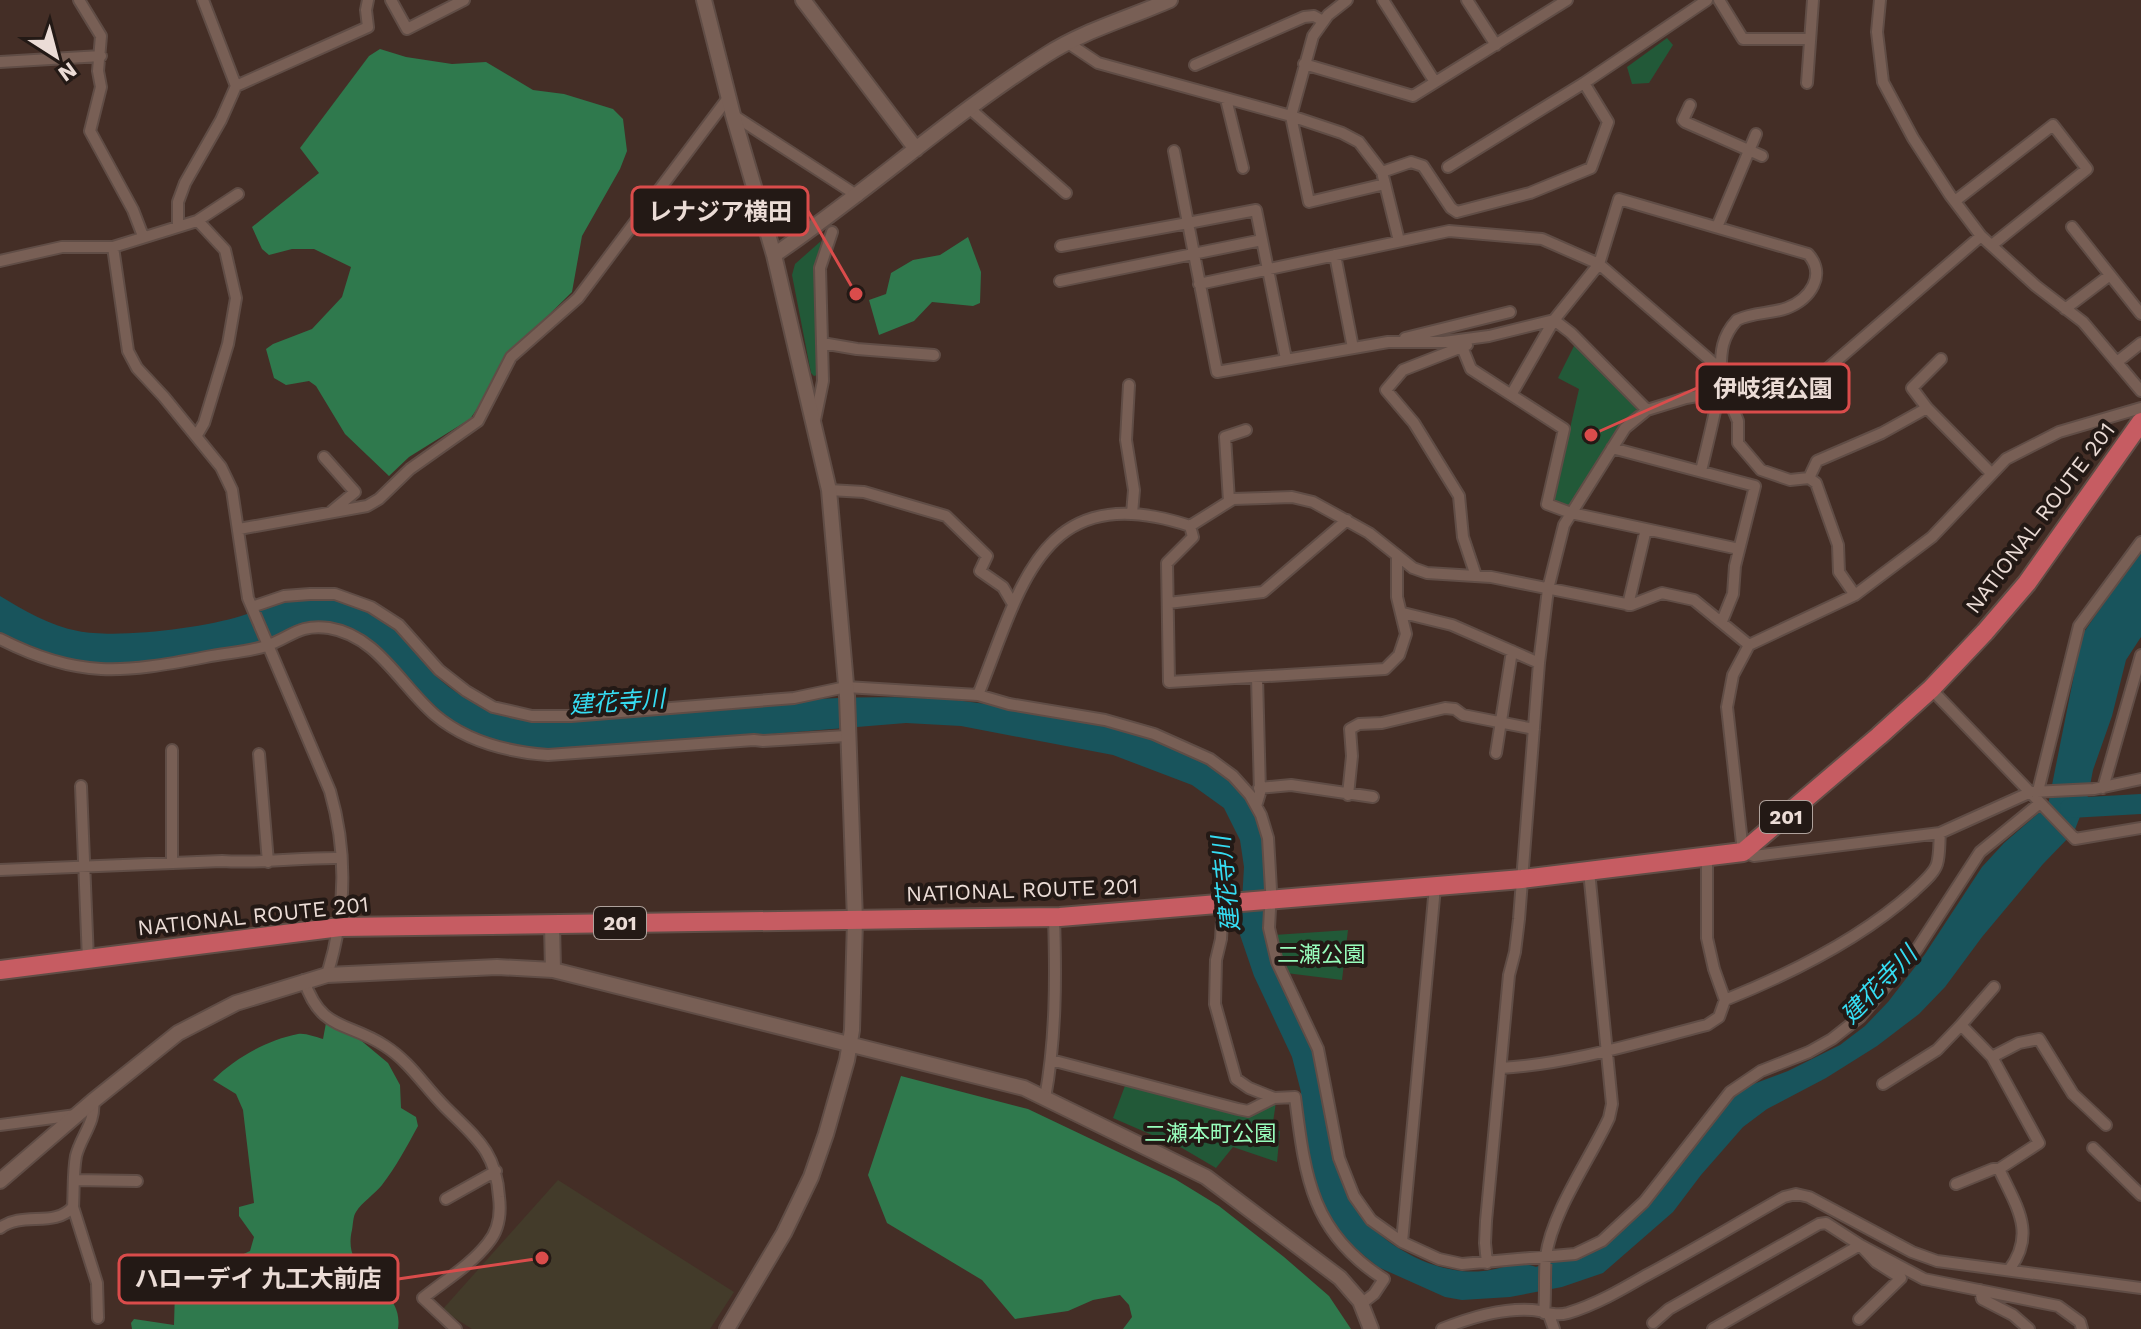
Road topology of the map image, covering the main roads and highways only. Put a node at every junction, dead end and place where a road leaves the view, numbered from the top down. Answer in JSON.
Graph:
{"nodes":[{"id":1,"x":2141,"y":422,"type":"edge"},
{"id":2,"x":0,"y":970,"type":"edge"}],
"edges":[{"from":1,"to":2,"type":"highway","name":"NATIONAL ROUTE 201","number":"201"}]}
